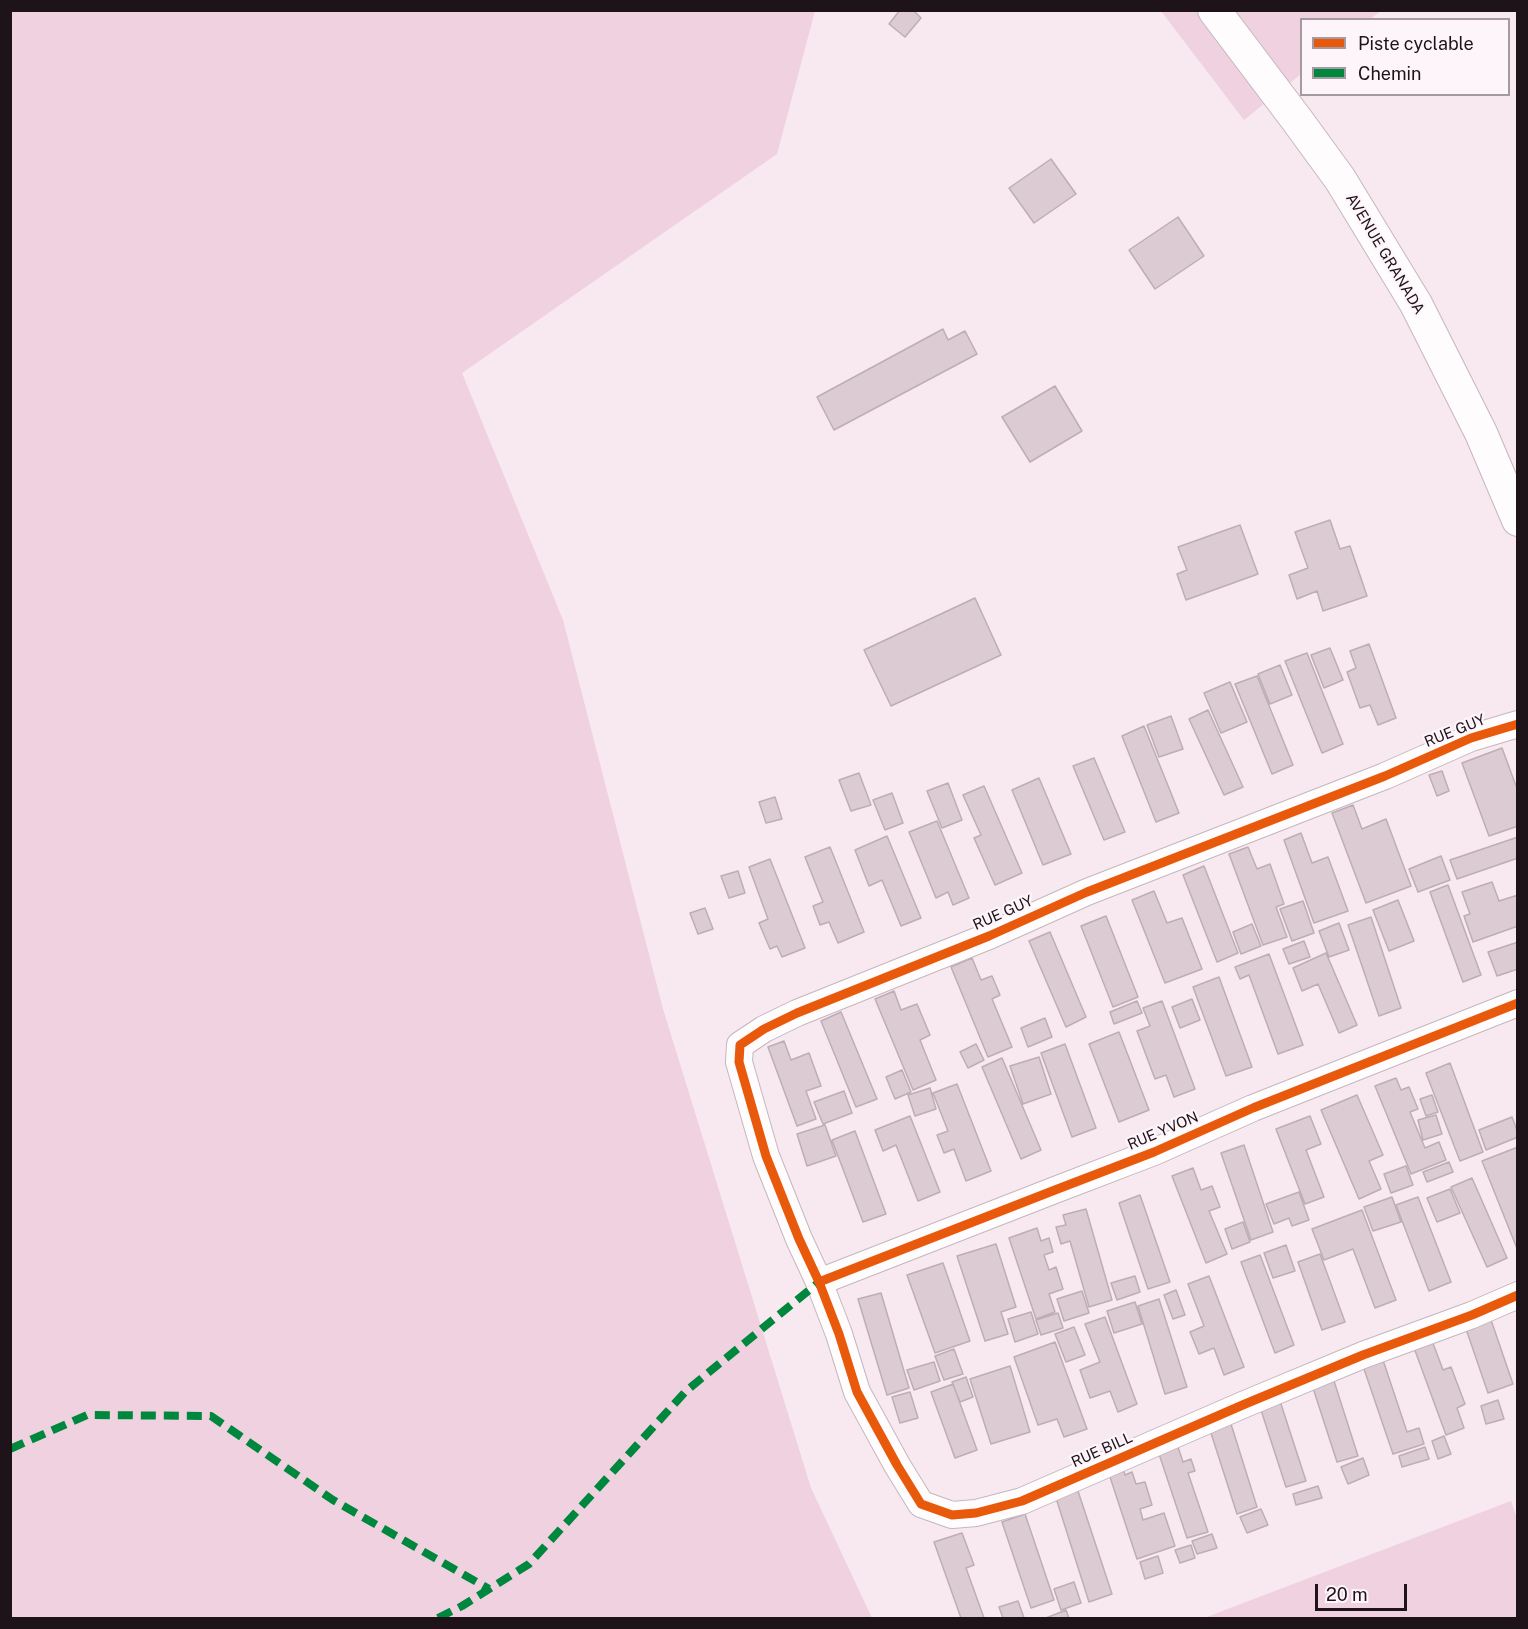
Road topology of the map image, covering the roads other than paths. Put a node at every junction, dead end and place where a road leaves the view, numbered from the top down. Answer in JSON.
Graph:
{"nodes":[{"id":1,"x":1214,"y":10,"type":"edge"},
{"id":2,"x":1518,"y":520,"type":"edge"},
{"id":3,"x":1518,"y":724,"type":"edge"},
{"id":4,"x":1518,"y":1003,"type":"edge"},
{"id":5,"x":819,"y":1282,"type":"junction"},
{"id":6,"x":1518,"y":1295,"type":"edge"}],
"edges":[{"from":1,"to":2,"type":"street","name":"AVENUE GRANADA"},
{"from":3,"to":5,"type":"street","name":"RUE GUY"},
{"from":4,"to":5,"type":"street","name":"RUE YVON"},
{"from":5,"to":6,"type":"street","name":"RUE BILL"}]}
